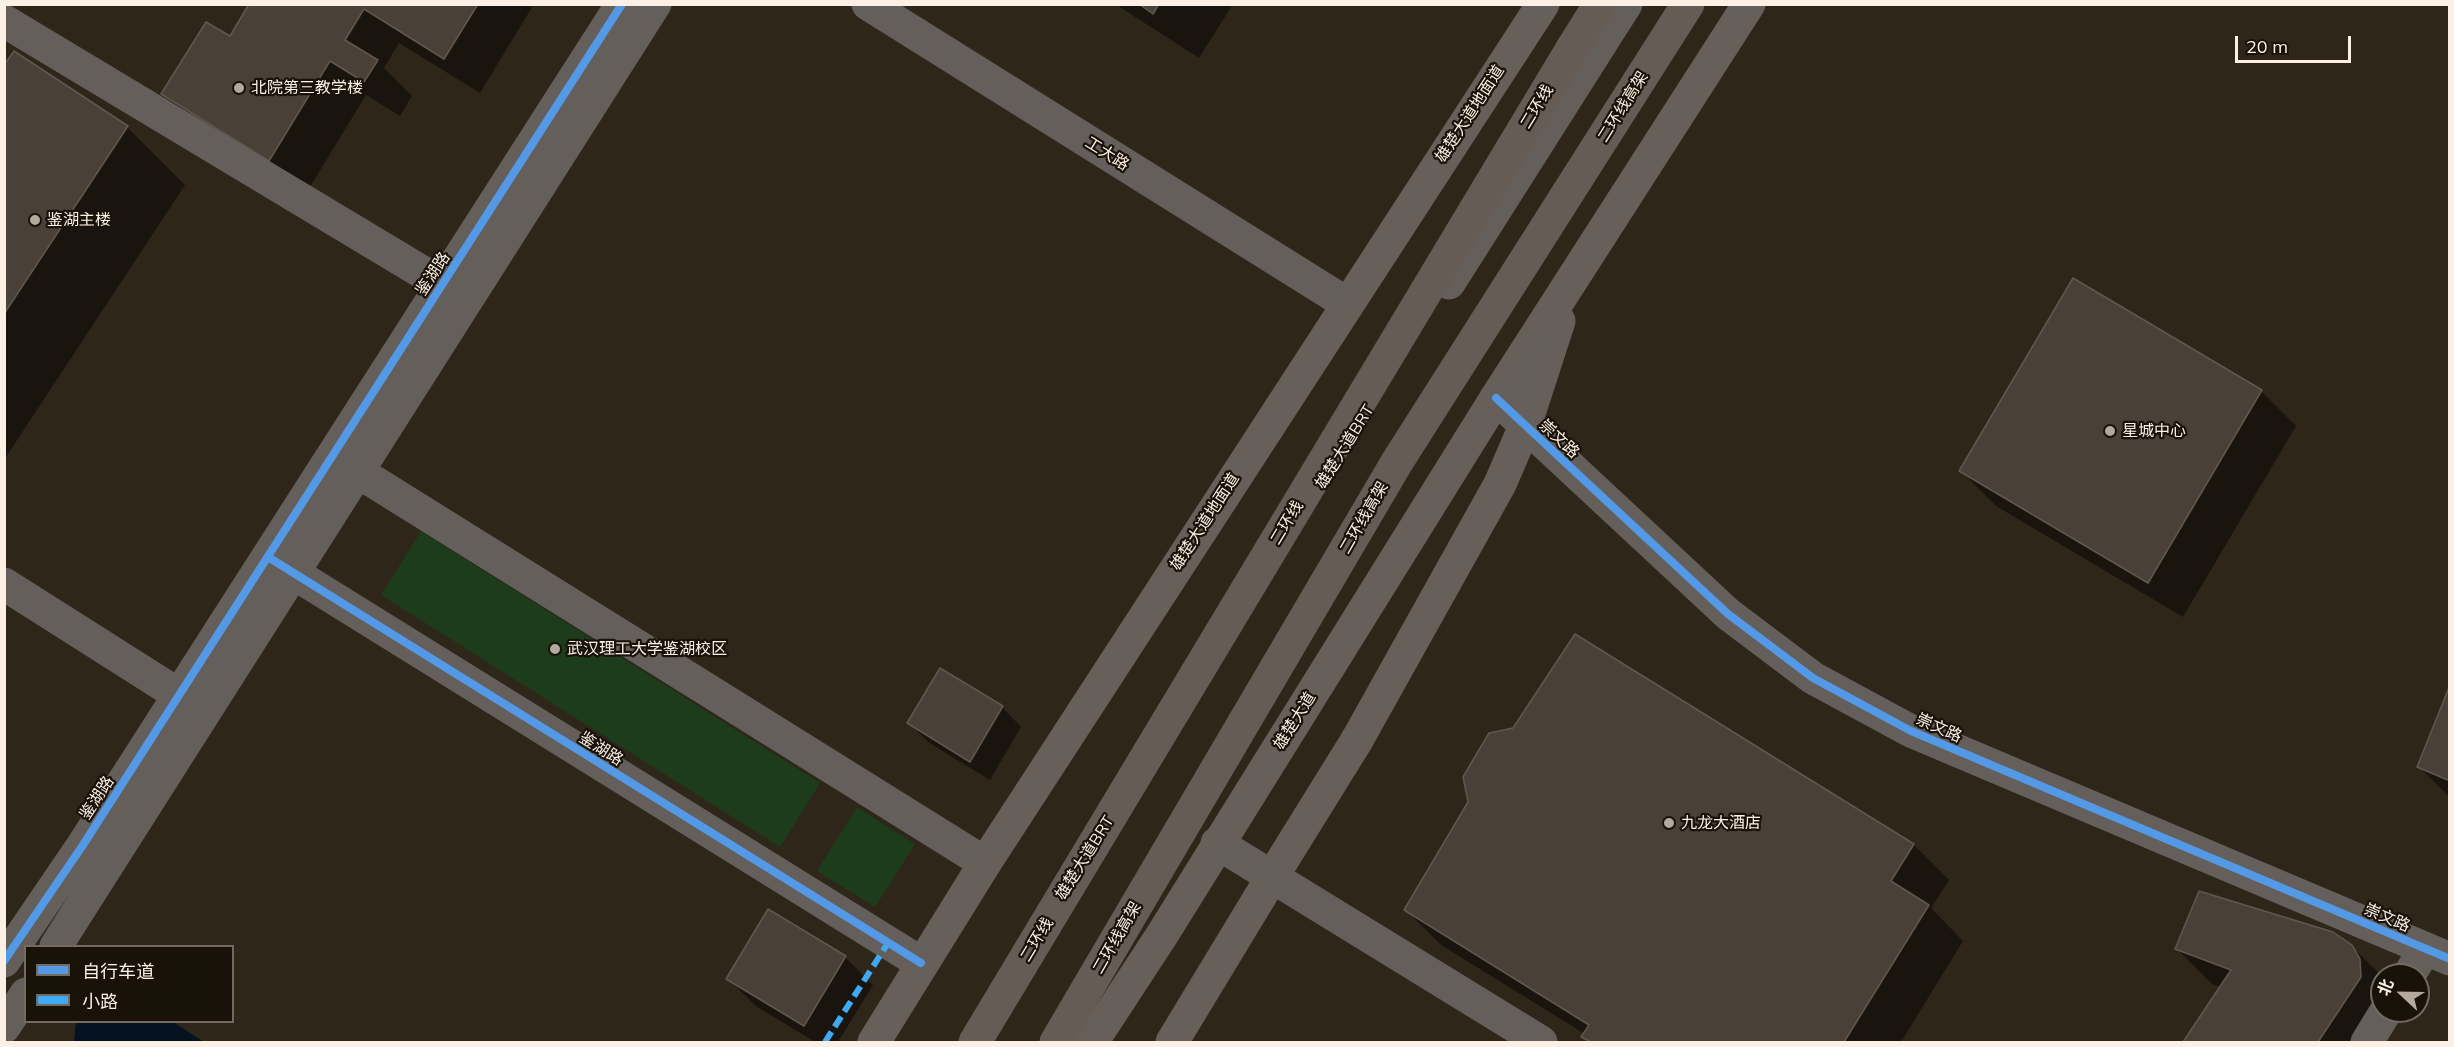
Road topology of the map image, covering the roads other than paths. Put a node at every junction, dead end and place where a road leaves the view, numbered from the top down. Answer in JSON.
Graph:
{"nodes":[{"id":1,"x":622,"y":4,"type":"edge"},
{"id":2,"x":655,"y":4,"type":"edge"},
{"id":3,"x":868,"y":4,"type":"edge"},
{"id":4,"x":1543,"y":4,"type":"edge"},
{"id":5,"x":1589,"y":4,"type":"edge"},
{"id":6,"x":1599,"y":4,"type":"edge"},
{"id":7,"x":1626,"y":4,"type":"edge"},
{"id":8,"x":1688,"y":4,"type":"edge"},
{"id":9,"x":1749,"y":4,"type":"edge"},
{"id":10,"x":4,"y":21,"type":"edge"},
{"id":11,"x":1573,"y":47,"type":"junction"},
{"id":12,"x":1572,"y":279,"type":"junction"},
{"id":13,"x":442,"y":284,"type":"junction"},
{"id":14,"x":1346,"y":303,"type":"junction"},
{"id":15,"x":1496,"y":398,"type":"junction"},
{"id":16,"x":1525,"y":426,"type":"junction"},
{"id":17,"x":345,"y":464,"type":"junction"},
{"id":18,"x":280,"y":565,"type":"junction"},
{"id":19,"x":4,"y":584,"type":"edge"},
{"id":20,"x":179,"y":695,"type":"junction"},
{"id":21,"x":1217,"y":843,"type":"junction"},
{"id":22,"x":985,"y":863,"type":"junction"},
{"id":23,"x":57,"y":945,"type":"edge"},
{"id":24,"x":4,"y":961,"type":"edge"},
{"id":25,"x":2428,"y":961,"type":"edge"},
{"id":26,"x":921,"y":963,"type":"junction"},
{"id":27,"x":24,"y":997,"type":"edge"},
{"id":28,"x":2379,"y":1023,"type":"edge"},
{"id":29,"x":4,"y":1027,"type":"edge"},
{"id":30,"x":874,"y":1042,"type":"edge"},
{"id":31,"x":968,"y":1042,"type":"edge"},
{"id":32,"x":975,"y":1042,"type":"edge"},
{"id":33,"x":1056,"y":1042,"type":"edge"},
{"id":34,"x":1092,"y":1042,"type":"edge"},
{"id":35,"x":1172,"y":1042,"type":"edge"},
{"id":36,"x":1541,"y":1042,"type":"edge"},
{"id":37,"x":2367,"y":1042,"type":"edge"}],
"edges":[{"from":1,"to":13,"type":"street","name":"鉴湖路"},
{"from":2,"to":17,"type":"street","name":"鉴湖路"},
{"from":3,"to":14,"type":"street","name":"工大路"},
{"from":4,"to":14,"type":"main road","name":"雄楚大道地面道"},
{"from":5,"to":11,"type":"highway"},
{"from":6,"to":11,"type":"highway","name":"二环线"},
{"from":7,"to":31,"type":"street","name":"雄楚大道BRT"},
{"from":8,"to":33,"type":"highway","name":"二环线高架"},
{"from":9,"to":12,"type":"main road"},
{"from":10,"to":13,"type":"street"},
{"from":11,"to":32,"type":"highway","name":"二环线","bridge":true},
{"from":12,"to":15,"type":"main road"},
{"from":12,"to":16,"type":"main road"},
{"from":13,"to":17,"type":"street","name":"鉴湖路"},
{"from":14,"to":22,"type":"main road","name":"雄楚大道地面道"},
{"from":15,"to":16,"type":"street","name":"崇文路"},
{"from":15,"to":21,"type":"main road","name":"雄楚大道"},
{"from":16,"to":25,"type":"street","name":"崇文路"},
{"from":16,"to":35,"type":"main road","bridge":true},
{"from":17,"to":18,"type":"street","name":"鉴湖路"},
{"from":17,"to":22,"type":"street"},
{"from":18,"to":20,"type":"street","name":"鉴湖路"},
{"from":18,"to":23,"type":"street","name":"鉴湖路"},
{"from":18,"to":26,"type":"street","name":"鉴湖路"},
{"from":19,"to":20,"type":"street"},
{"from":20,"to":24,"type":"street","name":"鉴湖路"},
{"from":21,"to":34,"type":"main road","name":"雄楚大道"},
{"from":21,"to":36,"type":"street"},
{"from":22,"to":26,"type":"main road","name":"雄楚大道地面道"},
{"from":26,"to":30,"type":"main road","name":"雄楚大道地面道"},
{"from":27,"to":29,"type":"street"},
{"from":28,"to":37,"type":"street"}]}
